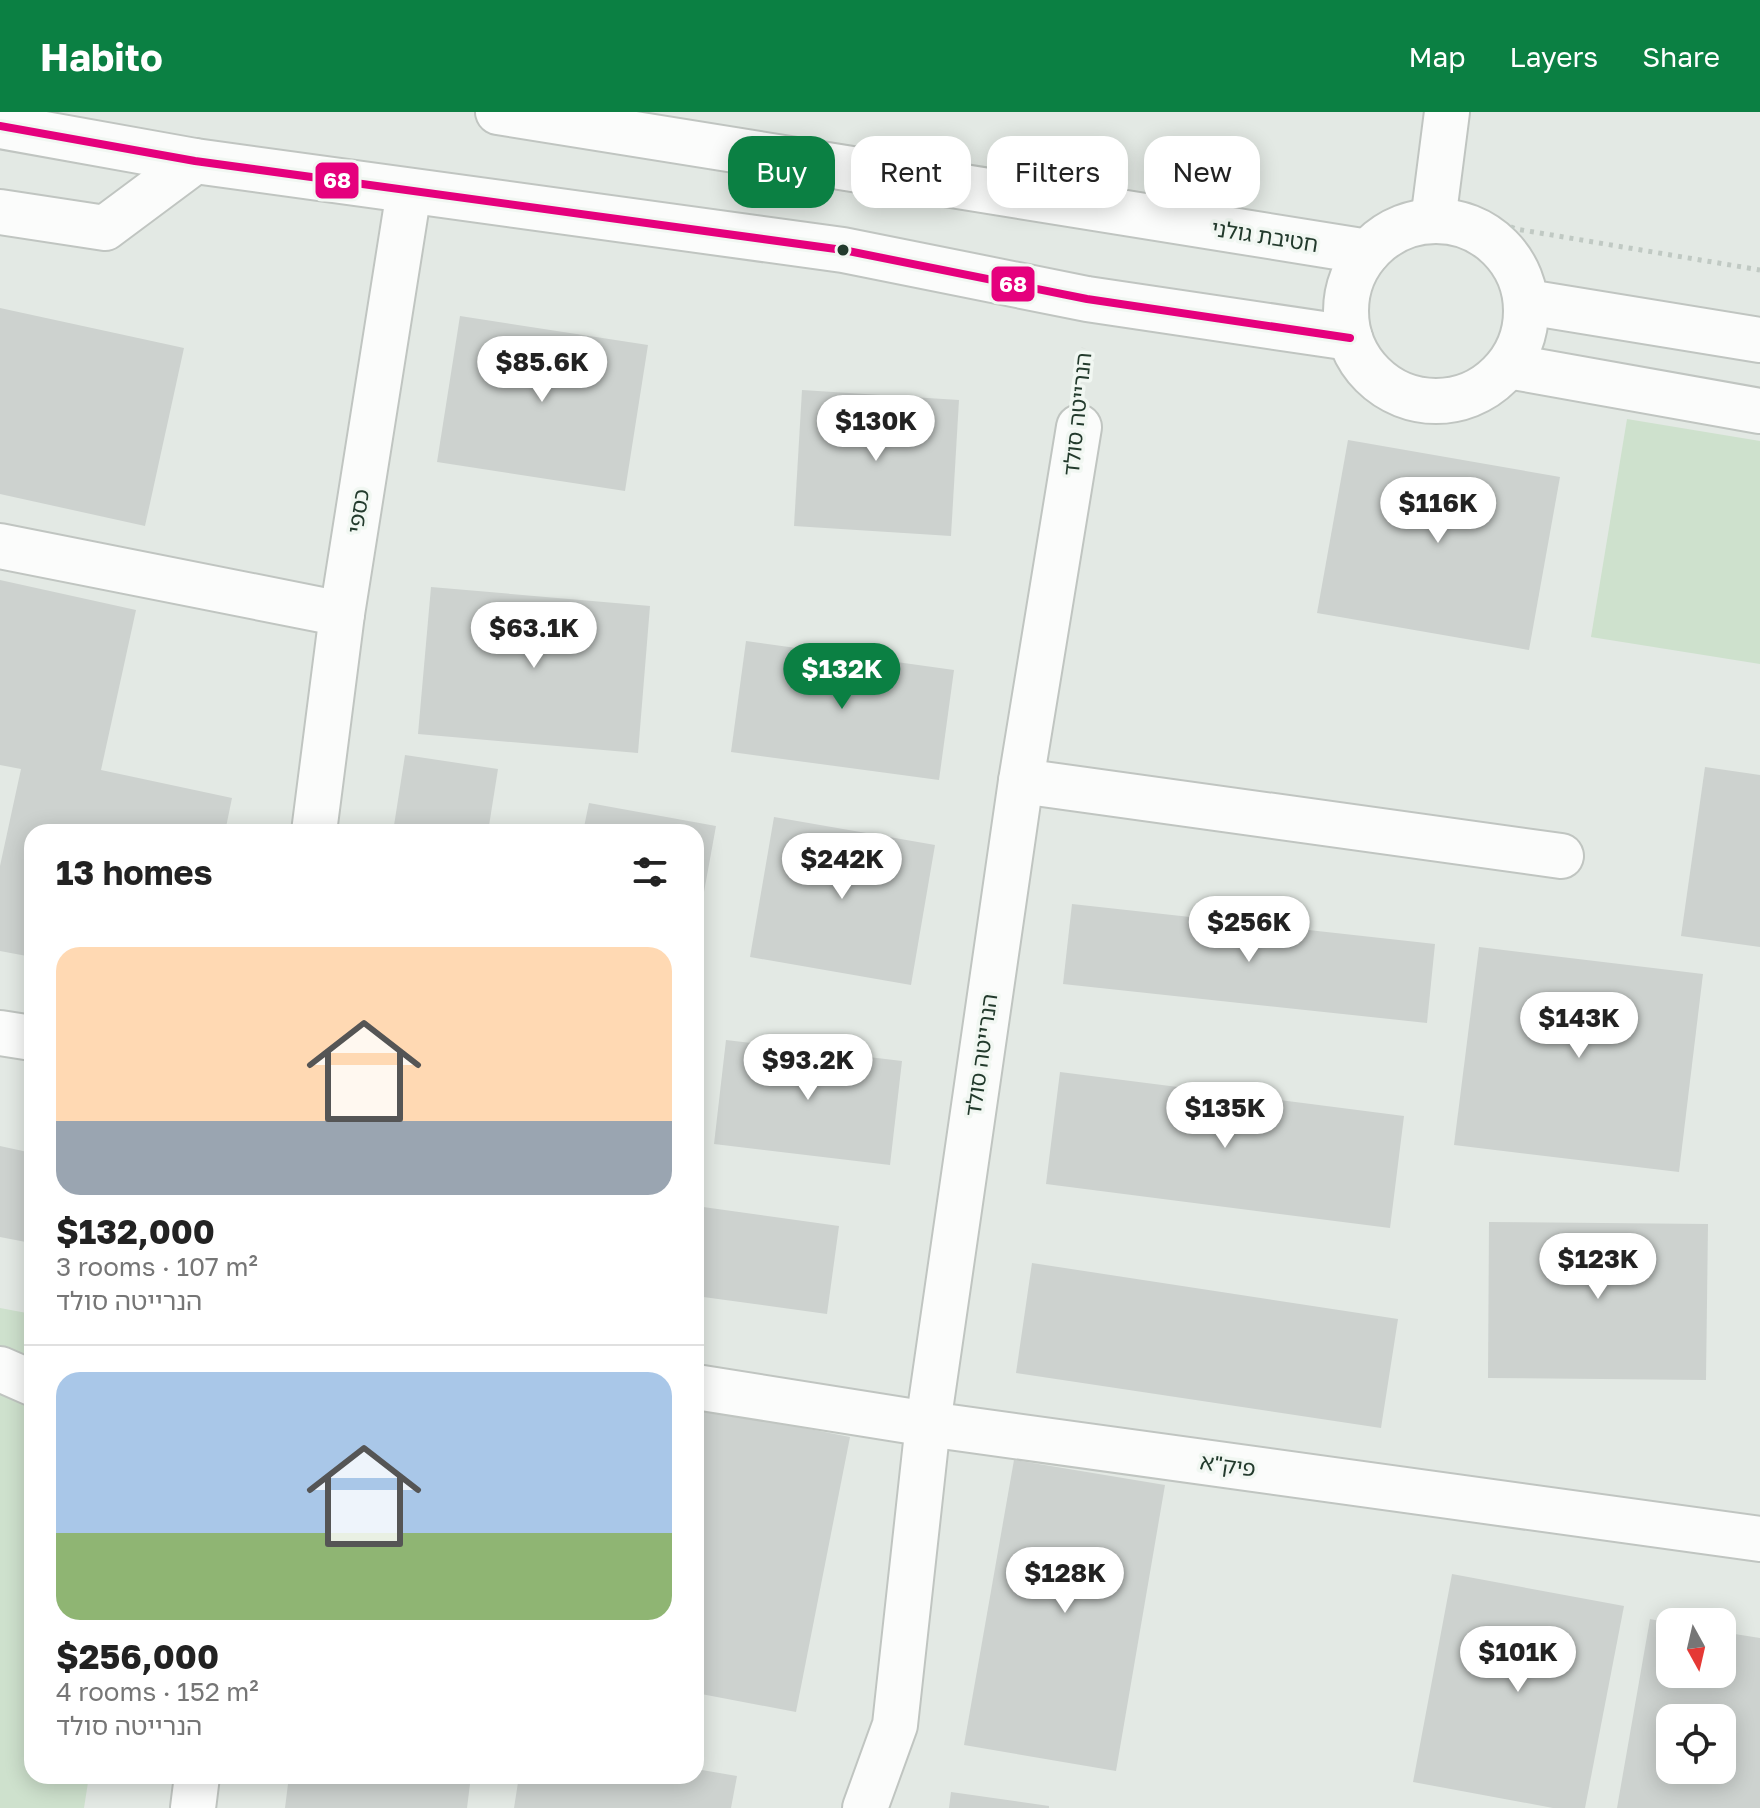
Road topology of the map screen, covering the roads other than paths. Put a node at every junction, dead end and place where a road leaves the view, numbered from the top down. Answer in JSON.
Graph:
{"nodes":[{"id":1,"x":498,"y":112,"type":"edge"},
{"id":2,"x":1447,"y":112,"type":"edge"},
{"id":3,"x":0,"y":126,"type":"edge"},
{"id":4,"x":195,"y":161,"type":"junction"},
{"id":5,"x":409,"y":191,"type":"junction"},
{"id":6,"x":0,"y":212,"type":"edge"},
{"id":7,"x":1433,"y":221,"type":"junction"},
{"id":8,"x":1368,"y":252,"type":"junction"},
{"id":9,"x":1527,"y":302,"type":"junction"},
{"id":10,"x":1350,"y":338,"type":"junction"},
{"id":11,"x":1760,"y":340,"type":"edge"},
{"id":12,"x":1508,"y":366,"type":"junction"},
{"id":13,"x":1760,"y":411,"type":"edge"},
{"id":14,"x":1079,"y":427,"type":"road end"},
{"id":15,"x":0,"y":546,"type":"edge"},
{"id":16,"x":342,"y":614,"type":"junction"},
{"id":17,"x":1021,"y":781,"type":"junction"},
{"id":18,"x":315,"y":824,"type":"edge"},
{"id":19,"x":1561,"y":856,"type":"dead end"},
{"id":20,"x":0,"y":1033,"type":"edge"},
{"id":21,"x":24,"y":1037,"type":"edge"},
{"id":22,"x":0,"y":1369,"type":"edge"},
{"id":23,"x":24,"y":1380,"type":"edge"},
{"id":24,"x":704,"y":1388,"type":"edge"},
{"id":25,"x":928,"y":1424,"type":"junction"},
{"id":26,"x":1760,"y":1539,"type":"edge"},
{"id":27,"x":196,"y":1784,"type":"edge"},
{"id":28,"x":193,"y":1808,"type":"edge"},
{"id":29,"x":865,"y":1808,"type":"edge"}],
"edges":[{"from":1,"to":8,"type":"street","name":"חטיבת גולני"},
{"from":2,"to":7,"type":"street"},
{"from":3,"to":4,"type":"street"},
{"from":4,"to":5,"type":"street"},
{"from":4,"to":6,"type":"street"},
{"from":5,"to":10,"type":"street"},
{"from":5,"to":16,"type":"street","name":"כספי"},
{"from":7,"to":8,"type":"street"},
{"from":7,"to":9,"type":"street"},
{"from":8,"to":10,"type":"street"},
{"from":9,"to":11,"type":"street"},
{"from":9,"to":12,"type":"street"},
{"from":10,"to":12,"type":"street"},
{"from":12,"to":13,"type":"street"},
{"from":14,"to":17,"type":"street","name":"הנרייטה סולד"},
{"from":15,"to":16,"type":"street"},
{"from":16,"to":18,"type":"street","name":"כספי"},
{"from":17,"to":19,"type":"street"},
{"from":17,"to":25,"type":"street","name":"הנרייטה סולד"},
{"from":20,"to":21,"type":"street"},
{"from":22,"to":23,"type":"street"},
{"from":24,"to":25,"type":"street","name":"פיק\"א"},
{"from":25,"to":26,"type":"street","name":"פיק\"א"},
{"from":25,"to":29,"type":"street","name":"הנרייטה סולד"},
{"from":27,"to":28,"type":"street"}]}
